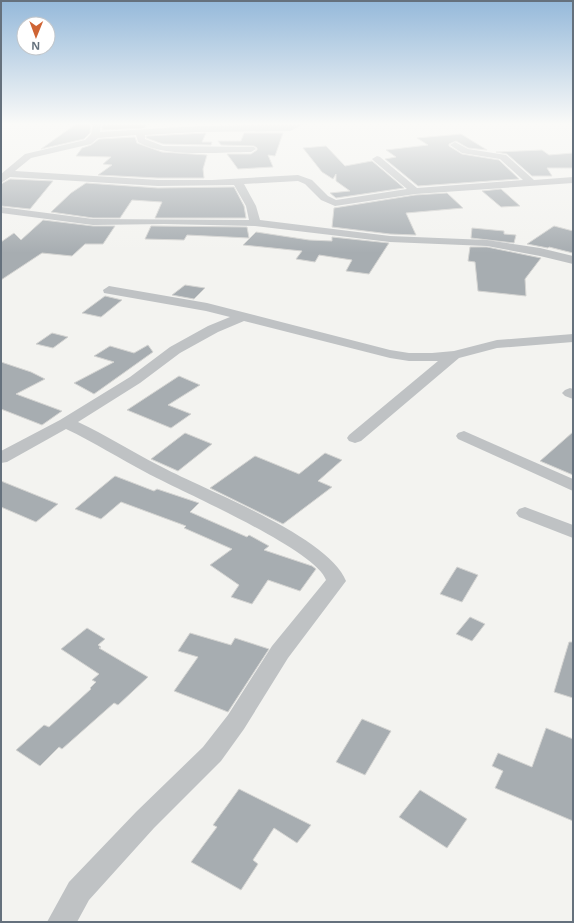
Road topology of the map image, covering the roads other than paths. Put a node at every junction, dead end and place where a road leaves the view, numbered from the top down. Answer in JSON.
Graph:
{"nodes":[{"id":1,"x":15,"y":167,"type":"edge"},
{"id":2,"x":387,"y":167,"type":"edge"},
{"id":3,"x":514,"y":167,"type":"edge"},
{"id":4,"x":4,"y":177,"type":"edge"},
{"id":5,"x":573,"y":180,"type":"edge"},
{"id":6,"x":238,"y":182,"type":"junction"},
{"id":7,"x":531,"y":182,"type":"junction"},
{"id":8,"x":415,"y":191,"type":"junction"},
{"id":9,"x":1,"y":210,"type":"edge"},
{"id":10,"x":255,"y":223,"type":"junction"},
{"id":11,"x":573,"y":260,"type":"edge"},
{"id":12,"x":109,"y":290,"type":"dead end"},
{"id":13,"x":243,"y":316,"type":"junction"},
{"id":14,"x":573,"y":338,"type":"edge"},
{"id":15,"x":454,"y":355,"type":"junction"},
{"id":16,"x":66,"y":423,"type":"junction"},
{"id":17,"x":464,"y":436,"type":"dead end"},
{"id":18,"x":355,"y":438,"type":"dead end"},
{"id":19,"x":1,"y":458,"type":"edge"},
{"id":20,"x":573,"y":486,"type":"edge"},
{"id":21,"x":525,"y":513,"type":"dead end"},
{"id":22,"x":573,"y":532,"type":"edge"},
{"id":23,"x":61,"y":922,"type":"edge"}],
"edges":[{"from":1,"to":4,"type":"street"},
{"from":2,"to":8,"type":"street"},
{"from":3,"to":7,"type":"street"},
{"from":4,"to":6,"type":"street"},
{"from":5,"to":7,"type":"street"},
{"from":6,"to":8,"type":"street"},
{"from":6,"to":10,"type":"street"},
{"from":7,"to":8,"type":"street"},
{"from":9,"to":10,"type":"street"},
{"from":10,"to":11,"type":"street"},
{"from":12,"to":13,"type":"street"},
{"from":13,"to":15,"type":"street"},
{"from":13,"to":16,"type":"street"},
{"from":14,"to":15,"type":"street"},
{"from":15,"to":18,"type":"street"},
{"from":16,"to":19,"type":"street"},
{"from":16,"to":23,"type":"street"},
{"from":17,"to":20,"type":"street"},
{"from":21,"to":22,"type":"street"}]}
